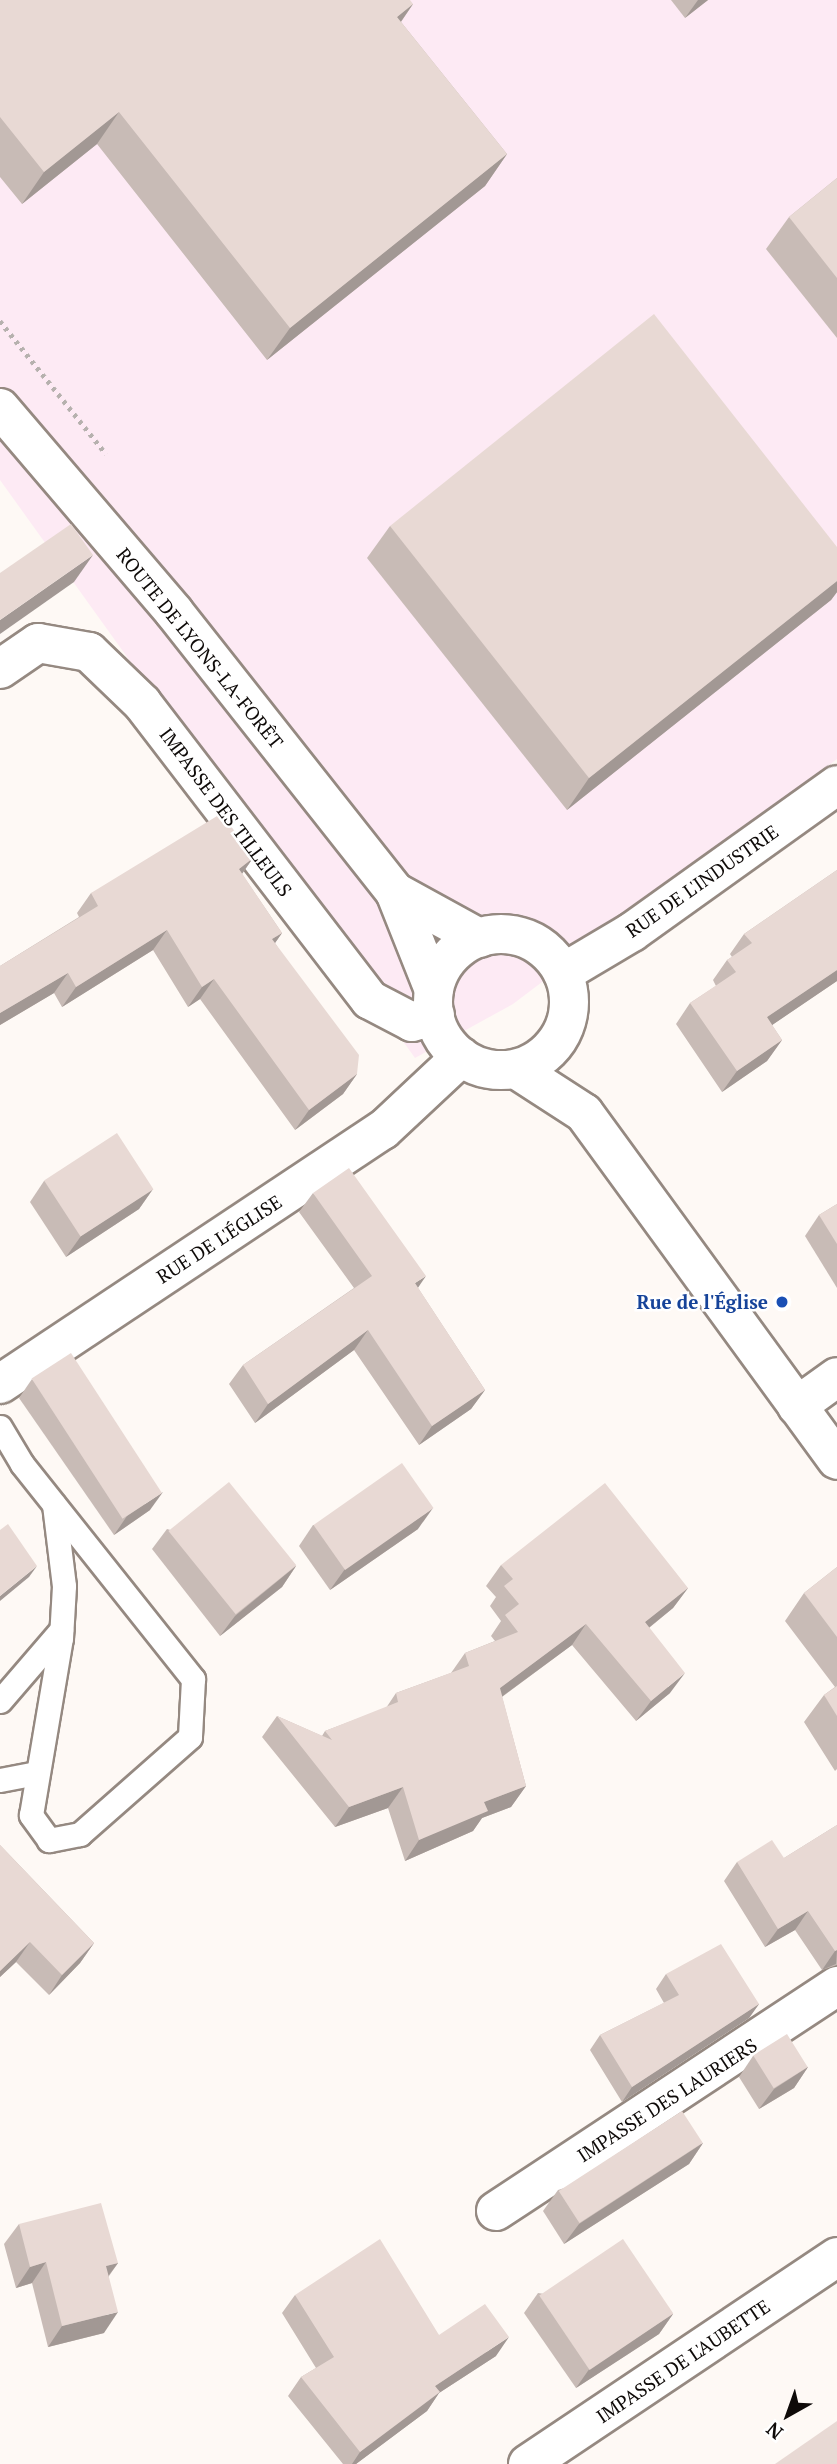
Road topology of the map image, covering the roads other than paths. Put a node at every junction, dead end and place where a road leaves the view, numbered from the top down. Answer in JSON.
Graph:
{"nodes":[{"id":1,"x":0,"y":408,"type":"edge"},
{"id":2,"x":0,"y":669,"type":"edge"},
{"id":3,"x":837,"y":785,"type":"edge"},
{"id":4,"x":395,"y":892,"type":"junction"},
{"id":5,"x":479,"y":938,"type":"junction"},
{"id":6,"x":563,"y":973,"type":"junction"},
{"id":7,"x":434,"y":1002,"type":"junction"},
{"id":8,"x":556,"y":1043,"type":"junction"},
{"id":9,"x":461,"y":1057,"type":"junction"},
{"id":10,"x":516,"y":1069,"type":"junction"},
{"id":11,"x":583,"y":1113,"type":"junction"},
{"id":12,"x":837,"y":1377,"type":"edge"},
{"id":13,"x":0,"y":1384,"type":"edge"},
{"id":14,"x":797,"y":1406,"type":"junction"},
{"id":15,"x":0,"y":1427,"type":"edge"},
{"id":16,"x":837,"y":1460,"type":"edge"},
{"id":17,"x":54,"y":1505,"type":"junction"},
{"id":18,"x":61,"y":1630,"type":"junction"},
{"id":19,"x":0,"y":1701,"type":"edge"},
{"id":20,"x":36,"y":1773,"type":"junction"},
{"id":21,"x":0,"y":1780,"type":"edge"},
{"id":22,"x":837,"y":1986,"type":"edge"},
{"id":23,"x":496,"y":2211,"type":"dead end"},
{"id":24,"x":837,"y":2258,"type":"edge"},
{"id":25,"x":528,"y":2464,"type":"edge"}],
"edges":[{"from":1,"to":4,"type":"street","name":"ROUTE DE LYONS-LA-FORÊT"},
{"from":2,"to":7,"type":"street","name":"IMPASSE DES TILLEULS"},
{"from":3,"to":6,"type":"street","name":"RUE DE L'INDUSTRIE"},
{"from":4,"to":5,"type":"street","name":"ROUTE DE LYONS-LA-FORÊT"},
{"from":4,"to":7,"type":"street","name":"ROUTE DE LYONS-LA-FORÊT"},
{"from":5,"to":6,"type":"street"},
{"from":5,"to":7,"type":"street"},
{"from":6,"to":8,"type":"street"},
{"from":7,"to":9,"type":"street"},
{"from":8,"to":10,"type":"street"},
{"from":8,"to":11,"type":"street"},
{"from":9,"to":10,"type":"street"},
{"from":9,"to":13,"type":"street","name":"RUE DE L'ÉGLISE"},
{"from":10,"to":11,"type":"street"},
{"from":11,"to":14,"type":"street"},
{"from":12,"to":14,"type":"street"},
{"from":14,"to":16,"type":"street"},
{"from":15,"to":17,"type":"lane"},
{"from":17,"to":18,"type":"lane"},
{"from":17,"to":20,"type":"lane"},
{"from":18,"to":19,"type":"lane"},
{"from":18,"to":20,"type":"lane"},
{"from":20,"to":21,"type":"lane"},
{"from":22,"to":23,"type":"street","name":"IMPASSE DES LAURIERS"},
{"from":24,"to":25,"type":"street","name":"IMPASSE DE L'AUBETTE"}]}
